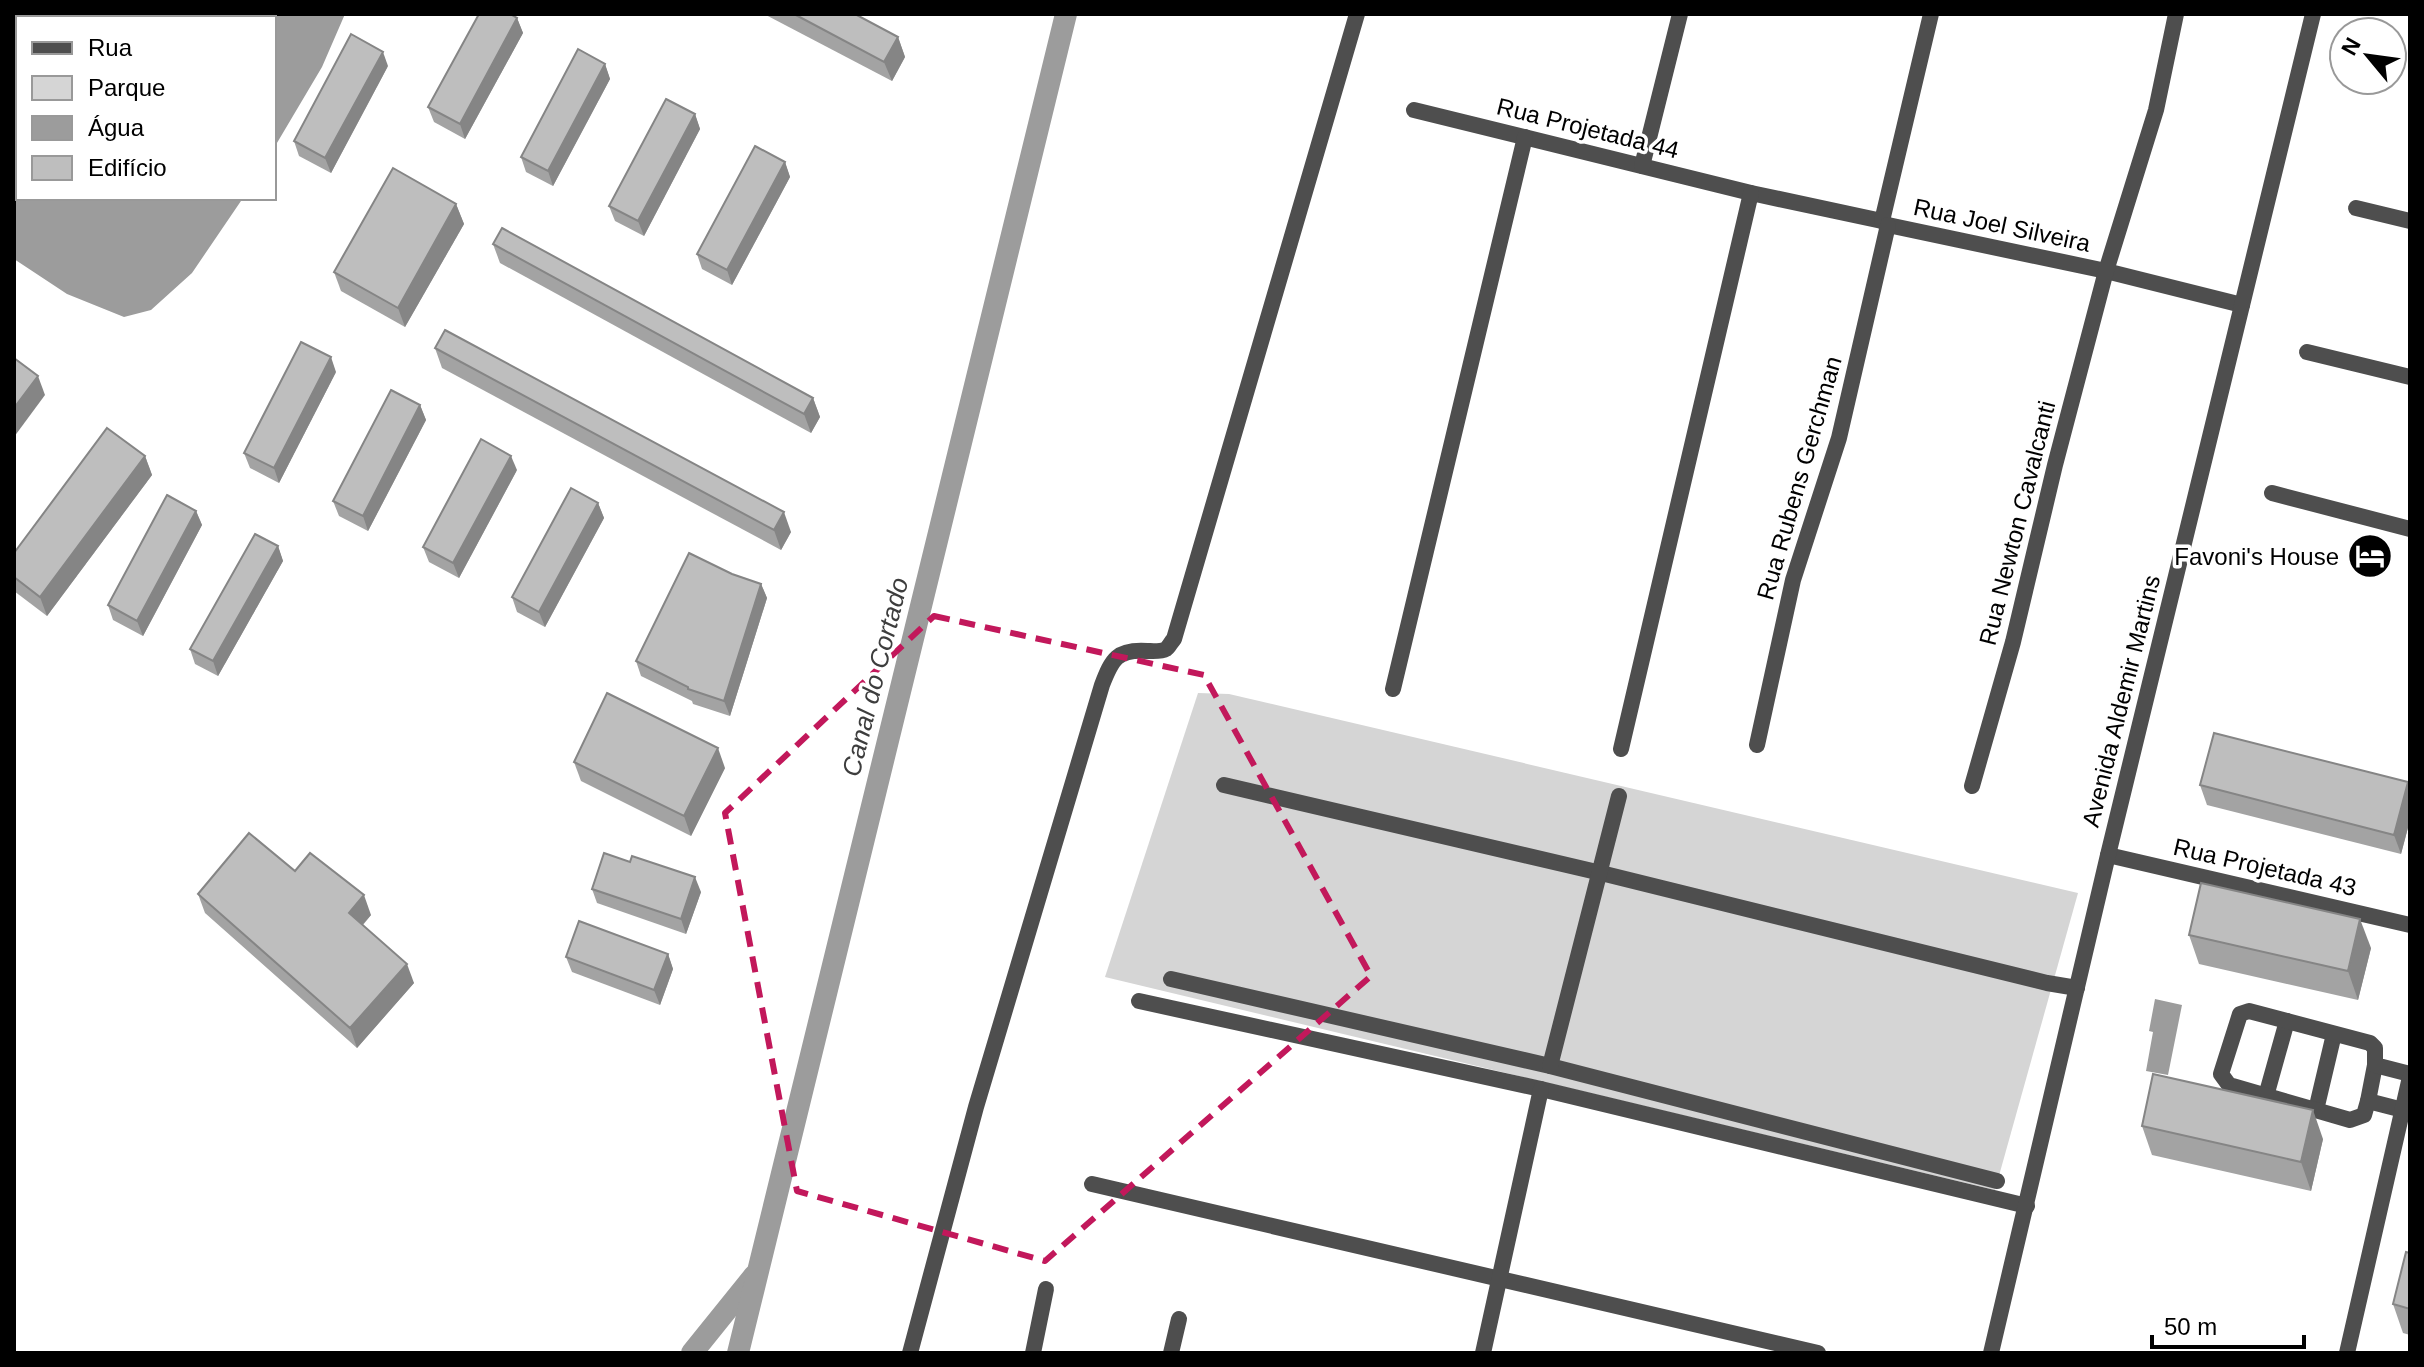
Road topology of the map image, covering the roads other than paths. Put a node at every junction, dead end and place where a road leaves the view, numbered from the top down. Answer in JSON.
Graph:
{"nodes":[{"id":1,"x":1357,"y":14,"type":"edge"},
{"id":2,"x":1680,"y":14,"type":"edge"},
{"id":3,"x":1931,"y":14,"type":"edge"},
{"id":4,"x":2176,"y":14,"type":"edge"},
{"id":5,"x":2313,"y":14,"type":"edge"},
{"id":6,"x":1414,"y":110,"type":"dead end"},
{"id":7,"x":1525,"y":137,"type":"junction"},
{"id":8,"x":1642,"y":166,"type":"junction"},
{"id":9,"x":1751,"y":193,"type":"junction"},
{"id":10,"x":2356,"y":208,"type":"dead end"},
{"id":11,"x":2410,"y":221,"type":"edge"},
{"id":12,"x":1885,"y":223,"type":"junction"},
{"id":13,"x":2106,"y":271,"type":"junction"},
{"id":14,"x":2242,"y":305,"type":"junction"},
{"id":15,"x":2307,"y":352,"type":"dead end"},
{"id":16,"x":2410,"y":377,"type":"edge"},
{"id":17,"x":2272,"y":493,"type":"dead end"},
{"id":18,"x":2410,"y":529,"type":"edge"},
{"id":19,"x":1393,"y":689,"type":"dead end"},
{"id":20,"x":1757,"y":745,"type":"dead end"},
{"id":21,"x":1621,"y":749,"type":"dead end"},
{"id":22,"x":1224,"y":785,"type":"dead end"},
{"id":23,"x":1972,"y":786,"type":"dead end"},
{"id":24,"x":1619,"y":796,"type":"dead end"},
{"id":25,"x":2108,"y":855,"type":"junction"},
{"id":26,"x":1601,"y":873,"type":"junction"},
{"id":27,"x":2410,"y":925,"type":"edge"},
{"id":28,"x":1171,"y":979,"type":"dead end"},
{"id":29,"x":2077,"y":988,"type":"junction"},
{"id":30,"x":1139,"y":1001,"type":"dead end"},
{"id":31,"x":2287,"y":1021,"type":"junction"},
{"id":32,"x":2334,"y":1034,"type":"junction"},
{"id":33,"x":2375,"y":1065,"type":"junction"},
{"id":34,"x":1550,"y":1066,"type":"junction"},
{"id":35,"x":2410,"y":1075,"type":"edge"},
{"id":36,"x":1541,"y":1089,"type":"junction"},
{"id":37,"x":2266,"y":1096,"type":"junction"},
{"id":38,"x":2368,"y":1101,"type":"junction"},
{"id":39,"x":2316,"y":1110,"type":"junction"},
{"id":40,"x":2403,"y":1110,"type":"junction"},
{"id":41,"x":1997,"y":1181,"type":"dead end"},
{"id":42,"x":1092,"y":1184,"type":"dead end"},
{"id":43,"x":2027,"y":1206,"type":"junction"},
{"id":44,"x":1500,"y":1278,"type":"junction"},
{"id":45,"x":1046,"y":1289,"type":"dead end"},
{"id":46,"x":1179,"y":1319,"type":"dead end"},
{"id":47,"x":910,"y":1353,"type":"edge"},
{"id":48,"x":1033,"y":1353,"type":"edge"},
{"id":49,"x":1171,"y":1353,"type":"edge"},
{"id":50,"x":1483,"y":1353,"type":"edge"},
{"id":51,"x":1818,"y":1353,"type":"edge"},
{"id":52,"x":1991,"y":1353,"type":"edge"},
{"id":53,"x":2347,"y":1353,"type":"edge"}],
"edges":[{"from":1,"to":47,"type":"street"},
{"from":2,"to":8,"type":"street"},
{"from":3,"to":12,"type":"street","name":"Rua Rubens Gerchman"},
{"from":4,"to":13,"type":"street","name":"Rua Newton Cavalcanti"},
{"from":5,"to":14,"type":"street","name":"Avenida Aldemir Martins"},
{"from":6,"to":7,"type":"street","name":"Rua Projetada 44"},
{"from":7,"to":8,"type":"street","name":"Rua Projetada 44"},
{"from":7,"to":19,"type":"street"},
{"from":8,"to":9,"type":"street","name":"Rua Projetada 44"},
{"from":9,"to":12,"type":"street","name":"Rua Joel Silveira"},
{"from":9,"to":21,"type":"street"},
{"from":10,"to":11,"type":"street"},
{"from":12,"to":13,"type":"street","name":"Rua Joel Silveira"},
{"from":12,"to":20,"type":"street","name":"Rua Rubens Gerchman"},
{"from":13,"to":14,"type":"street","name":"Rua Joel Silveira"},
{"from":13,"to":23,"type":"street","name":"Rua Newton Cavalcanti"},
{"from":14,"to":25,"type":"street","name":"Avenida Aldemir Martins"},
{"from":15,"to":16,"type":"street"},
{"from":17,"to":18,"type":"street"},
{"from":22,"to":26,"type":"street"},
{"from":24,"to":26,"type":"street"},
{"from":25,"to":27,"type":"street","name":"Rua Projetada 43"},
{"from":25,"to":29,"type":"street","name":"Avenida Aldemir Martins"},
{"from":26,"to":29,"type":"street"},
{"from":26,"to":34,"type":"street"},
{"from":28,"to":34,"type":"street"},
{"from":29,"to":43,"type":"street","name":"Avenida Aldemir Martins"},
{"from":30,"to":36,"type":"street"},
{"from":31,"to":32,"type":"street"},
{"from":31,"to":37,"type":"street"},
{"from":31,"to":37,"type":"street"},
{"from":32,"to":33,"type":"street"},
{"from":32,"to":39,"type":"street"},
{"from":33,"to":35,"type":"street"},
{"from":33,"to":38,"type":"street"},
{"from":34,"to":41,"type":"street"},
{"from":35,"to":40,"type":"street"},
{"from":36,"to":43,"type":"street"},
{"from":36,"to":44,"type":"street"},
{"from":37,"to":39,"type":"street"},
{"from":38,"to":39,"type":"street"},
{"from":38,"to":40,"type":"street"},
{"from":40,"to":53,"type":"street"},
{"from":42,"to":44,"type":"street"},
{"from":43,"to":52,"type":"street","name":"Avenida Aldemir Martins"},
{"from":44,"to":50,"type":"street"},
{"from":44,"to":51,"type":"street"},
{"from":45,"to":48,"type":"street"},
{"from":46,"to":49,"type":"street"}]}
